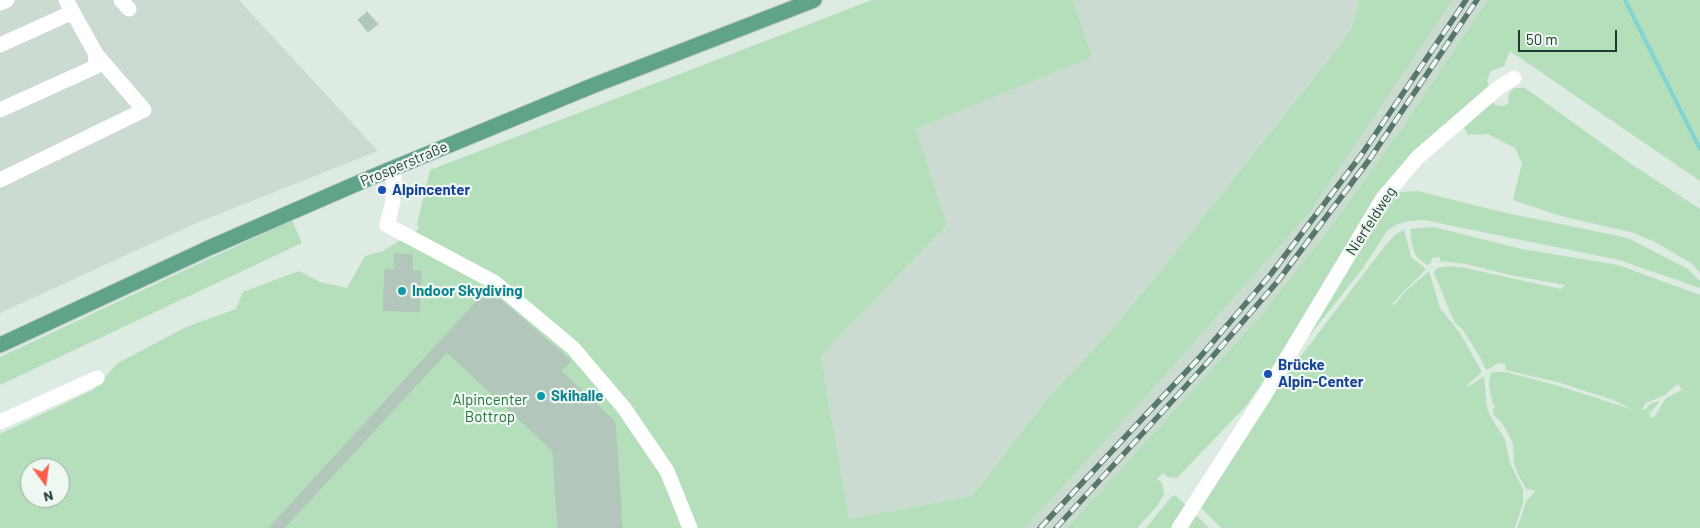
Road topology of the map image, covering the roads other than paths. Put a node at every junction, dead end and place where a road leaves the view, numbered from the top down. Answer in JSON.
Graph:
{"nodes":[{"id":1,"x":7,"y":0,"type":"edge"},
{"id":2,"x":814,"y":0,"type":"edge"},
{"id":3,"x":0,"y":3,"type":"edge"},
{"id":4,"x":70,"y":6,"type":"edge"},
{"id":5,"x":0,"y":45,"type":"edge"},
{"id":6,"x":96,"y":54,"type":"junction"},
{"id":7,"x":1514,"y":78,"type":"dead end"},
{"id":8,"x":0,"y":110,"type":"edge"},
{"id":9,"x":394,"y":168,"type":"junction"},
{"id":10,"x":0,"y":180,"type":"edge"},
{"id":11,"x":0,"y":345,"type":"edge"},
{"id":12,"x":97,"y":378,"type":"dead end"},
{"id":13,"x":0,"y":422,"type":"edge"},
{"id":14,"x":690,"y":528,"type":"edge"},
{"id":15,"x":1179,"y":528,"type":"edge"}],
"edges":[{"from":1,"to":3,"type":"street"},
{"from":2,"to":9,"type":"main road","name":"Prosperstraße"},
{"from":4,"to":5,"type":"street"},
{"from":4,"to":6,"type":"street"},
{"from":6,"to":8,"type":"street"},
{"from":6,"to":10,"type":"street"},
{"from":7,"to":15,"type":"street","name":"Nierfeldweg"},
{"from":9,"to":11,"type":"main road","name":"Prosperstraße"},
{"from":9,"to":14,"type":"street"},
{"from":12,"to":13,"type":"street"}]}
